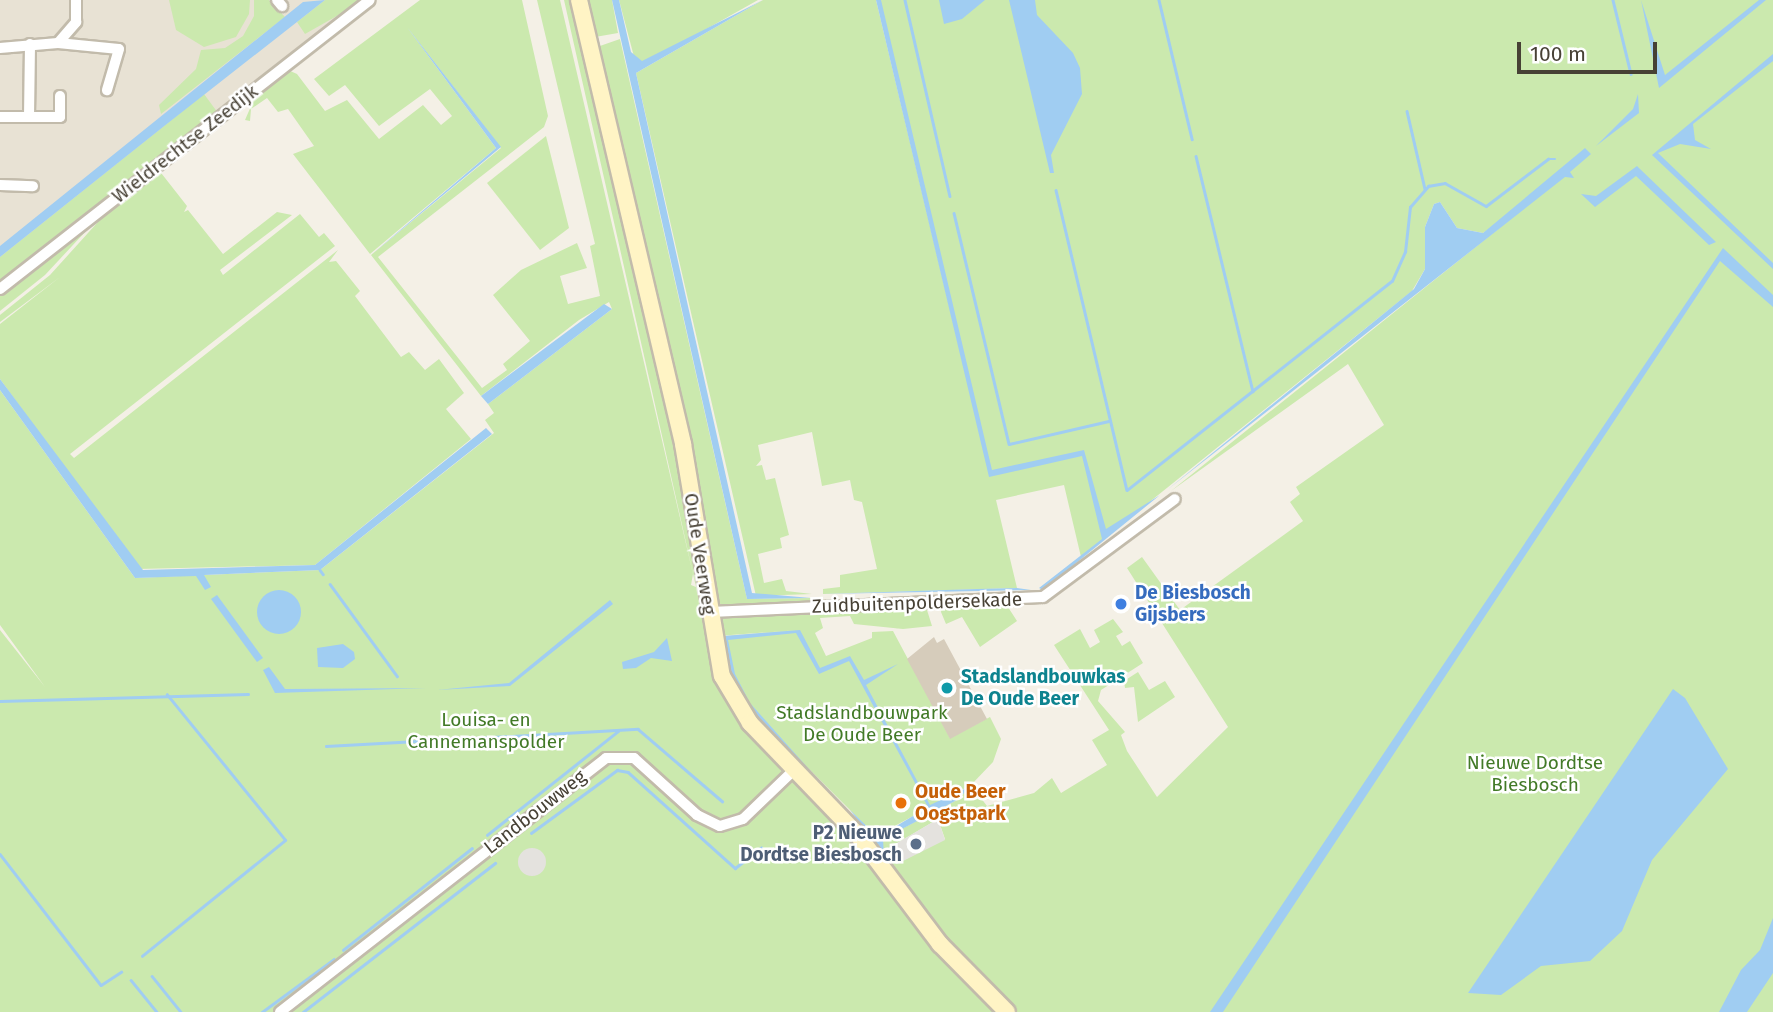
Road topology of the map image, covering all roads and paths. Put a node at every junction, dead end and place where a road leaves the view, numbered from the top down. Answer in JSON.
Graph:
{"nodes":[{"id":1,"x":76,"y":0,"type":"edge"},
{"id":2,"x":370,"y":0,"type":"edge"},
{"id":3,"x":579,"y":0,"type":"edge"},
{"id":4,"x":58,"y":43,"type":"junction"},
{"id":5,"x":30,"y":44,"type":"junction"},
{"id":6,"x":0,"y":48,"type":"edge"},
{"id":7,"x":107,"y":90,"type":"dead end"},
{"id":8,"x":60,"y":96,"type":"dead end"},
{"id":9,"x":0,"y":117,"type":"edge"},
{"id":10,"x":29,"y":117,"type":"junction"},
{"id":11,"x":0,"y":185,"type":"edge"},
{"id":12,"x":33,"y":186,"type":"dead end"},
{"id":13,"x":0,"y":289,"type":"edge"},
{"id":14,"x":1175,"y":499,"type":"dead end"},
{"id":15,"x":710,"y":612,"type":"junction"},
{"id":16,"x":795,"y":769,"type":"junction"},
{"id":17,"x":280,"y":1012,"type":"edge"},
{"id":18,"x":1007,"y":1012,"type":"edge"}],
"edges":[{"from":1,"to":4,"type":"street"},
{"from":2,"to":13,"type":"street","name":"Wieldrechtse Zeedijk"},
{"from":3,"to":15,"type":"street","name":"Oude Veerweg"},
{"from":4,"to":5,"type":"street"},
{"from":4,"to":7,"type":"street"},
{"from":5,"to":6,"type":"street"},
{"from":5,"to":10,"type":"street"},
{"from":8,"to":10,"type":"street"},
{"from":9,"to":10,"type":"street"},
{"from":11,"to":12,"type":"street"},
{"from":14,"to":15,"type":"street","name":"Zuidbuitenpoldersekade"},
{"from":15,"to":16,"type":"street","name":"Oude Veerweg"},
{"from":16,"to":17,"type":"street","name":"Landbouwweg"},
{"from":16,"to":18,"type":"street","name":"Oude Veerweg"}]}
